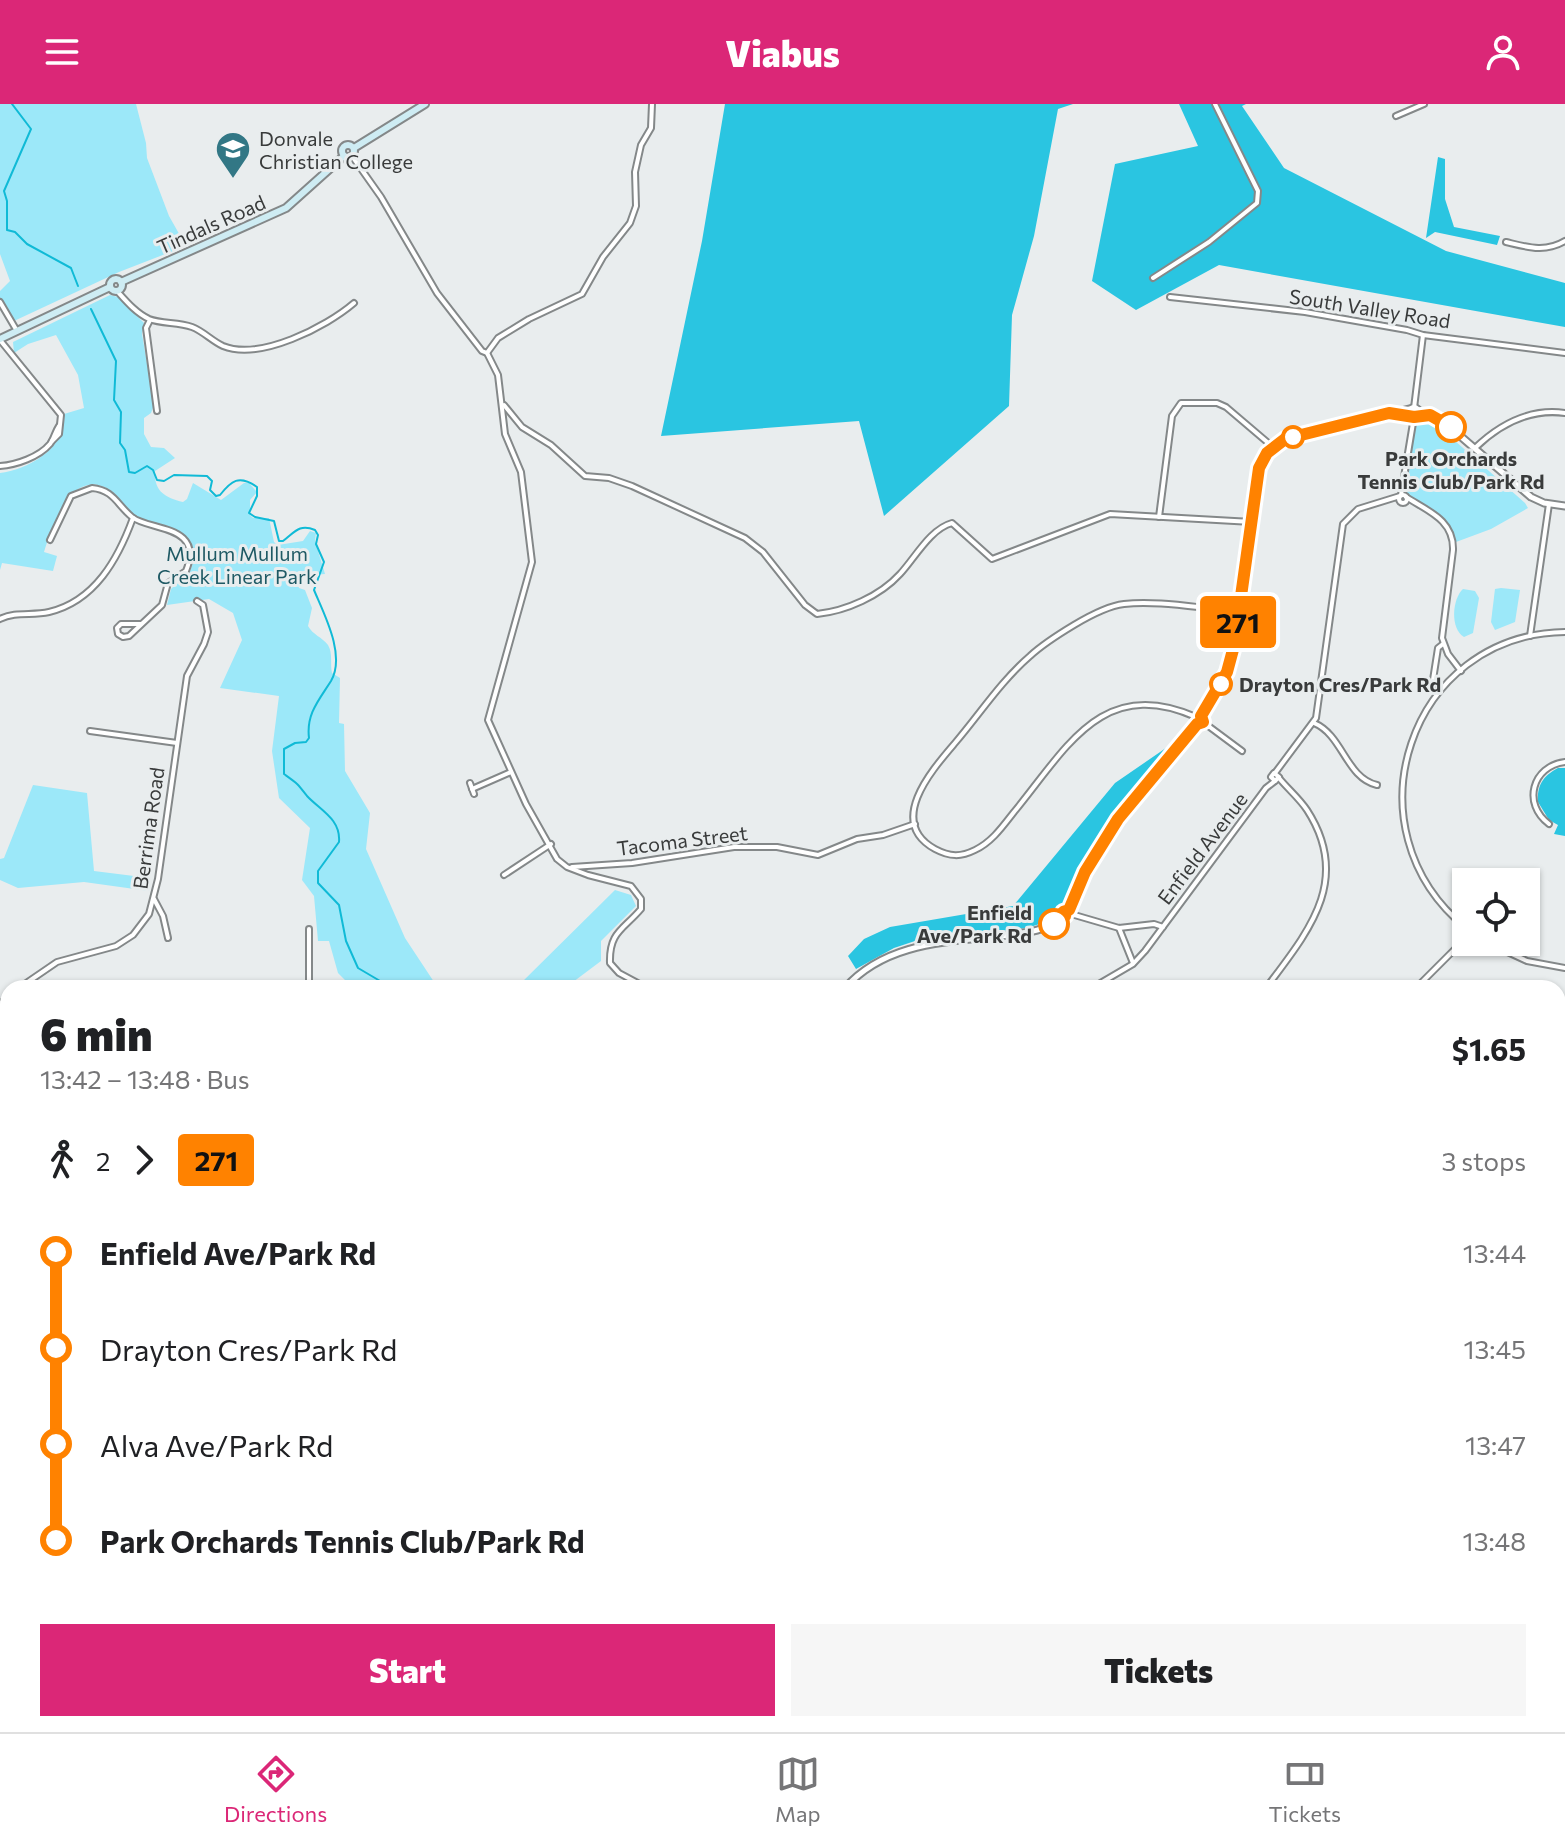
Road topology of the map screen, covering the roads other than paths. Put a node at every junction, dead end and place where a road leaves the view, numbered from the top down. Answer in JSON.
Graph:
{"nodes":[{"id":1,"x":425,"y":104,"type":"edge"},
{"id":2,"x":652,"y":104,"type":"edge"},
{"id":3,"x":1215,"y":104,"type":"edge"},
{"id":4,"x":1424,"y":104,"type":"edge"},
{"id":5,"x":1396,"y":116,"type":"dead end"},
{"id":6,"x":350,"y":153,"type":"junction"},
{"id":7,"x":1565,"y":241,"type":"edge"},
{"id":8,"x":1506,"y":242,"type":"dead end"},
{"id":9,"x":1153,"y":278,"type":"dead end"},
{"id":10,"x":114,"y":289,"type":"junction"},
{"id":11,"x":1170,"y":297,"type":"dead end"},
{"id":12,"x":0,"y":302,"type":"edge"},
{"id":13,"x":354,"y":303,"type":"dead end"},
{"id":14,"x":150,"y":320,"type":"junction"},
{"id":15,"x":17,"y":331,"type":"junction"},
{"id":16,"x":1423,"y":335,"type":"junction"},
{"id":17,"x":0,"y":339,"type":"edge"},
{"id":18,"x":487,"y":353,"type":"junction"},
{"id":19,"x":1565,"y":353,"type":"edge"},
{"id":20,"x":503,"y":405,"type":"junction"},
{"id":21,"x":157,"y":411,"type":"dead end"},
{"id":22,"x":1414,"y":413,"type":"junction"},
{"id":23,"x":1565,"y":413,"type":"edge"},
{"id":24,"x":1272,"y":446,"type":"junction"},
{"id":25,"x":1475,"y":448,"type":"junction"},
{"id":26,"x":0,"y":466,"type":"edge"},
{"id":27,"x":1403,"y":498,"type":"junction"},
{"id":28,"x":1549,"y":504,"type":"junction"},
{"id":29,"x":1565,"y":506,"type":"edge"},
{"id":30,"x":1159,"y":517,"type":"junction"},
{"id":31,"x":133,"y":518,"type":"junction"},
{"id":32,"x":1252,"y":522,"type":"junction"},
{"id":33,"x":58,"y":542,"type":"dead end"},
{"id":34,"x":197,"y":601,"type":"dead end"},
{"id":35,"x":1239,"y":611,"type":"junction"},
{"id":36,"x":0,"y":619,"type":"edge"},
{"id":37,"x":141,"y":624,"type":"junction"},
{"id":38,"x":1565,"y":632,"type":"edge"},
{"id":39,"x":1530,"y":636,"type":"junction"},
{"id":40,"x":1443,"y":644,"type":"junction"},
{"id":41,"x":1461,"y":671,"type":"junction"},
{"id":42,"x":1432,"y":686,"type":"dead end"},
{"id":43,"x":1199,"y":720,"type":"junction"},
{"id":44,"x":1314,"y":723,"type":"junction"},
{"id":45,"x":90,"y":731,"type":"dead end"},
{"id":46,"x":177,"y":743,"type":"junction"},
{"id":47,"x":1242,"y":751,"type":"dead end"},
{"id":48,"x":1565,"y":762,"type":"edge"},
{"id":49,"x":511,"y":772,"type":"junction"},
{"id":50,"x":1276,"y":778,"type":"junction"},
{"id":51,"x":1377,"y":785,"type":"dead end"},
{"id":52,"x":472,"y":789,"type":"dead end"},
{"id":53,"x":915,"y":824,"type":"junction"},
{"id":54,"x":1549,"y":824,"type":"dead end"},
{"id":55,"x":551,"y":844,"type":"junction"},
{"id":56,"x":567,"y":867,"type":"junction"},
{"id":57,"x":592,"y":867,"type":"junction"},
{"id":58,"x":504,"y":875,"type":"dead end"},
{"id":59,"x":588,"y":875,"type":"junction"},
{"id":60,"x":154,"y":899,"type":"junction"},
{"id":61,"x":1068,"y":913,"type":"junction"},
{"id":62,"x":1452,"y":914,"type":"edge"},
{"id":63,"x":1119,"y":928,"type":"junction"},
{"id":64,"x":309,"y":929,"type":"dead end"},
{"id":65,"x":1162,"y":929,"type":"junction"},
{"id":66,"x":168,"y":938,"type":"dead end"},
{"id":67,"x":1452,"y":952,"type":"edge"},
{"id":68,"x":1516,"y":956,"type":"edge"},
{"id":69,"x":1133,"y":964,"type":"junction"},
{"id":70,"x":1565,"y":968,"type":"edge"},
{"id":71,"x":31,"y":980,"type":"edge"},
{"id":72,"x":309,"y":980,"type":"edge"},
{"id":73,"x":632,"y":980,"type":"edge"},
{"id":74,"x":854,"y":980,"type":"edge"},
{"id":75,"x":1106,"y":980,"type":"edge"},
{"id":76,"x":1272,"y":980,"type":"edge"},
{"id":77,"x":1424,"y":980,"type":"edge"}],
"edges":[{"from":1,"to":6,"type":"main road","name":"Tindals Road"},
{"from":2,"to":18,"type":"street"},
{"from":3,"to":9,"type":"street"},
{"from":4,"to":5,"type":"street"},
{"from":6,"to":10,"type":"main road","name":"Tindals Road"},
{"from":6,"to":18,"type":"street"},
{"from":7,"to":8,"type":"street"},
{"from":10,"to":14,"type":"street"},
{"from":10,"to":15,"type":"main road"},
{"from":11,"to":16,"type":"street","name":"South Valley Road"},
{"from":12,"to":15,"type":"street"},
{"from":13,"to":14,"type":"street"},
{"from":14,"to":21,"type":"street"},
{"from":15,"to":17,"type":"main road"},
{"from":16,"to":19,"type":"street","name":"South Valley Road"},
{"from":16,"to":22,"type":"street"},
{"from":17,"to":26,"type":"street"},
{"from":18,"to":20,"type":"street"},
{"from":20,"to":30,"type":"street"},
{"from":20,"to":49,"type":"street"},
{"from":22,"to":24,"type":"street"},
{"from":22,"to":25,"type":"street"},
{"from":22,"to":27,"type":"street"},
{"from":23,"to":25,"type":"street"},
{"from":24,"to":30,"type":"street"},
{"from":24,"to":32,"type":"street"},
{"from":25,"to":28,"type":"street"},
{"from":27,"to":40,"type":"street"},
{"from":27,"to":44,"type":"street"},
{"from":28,"to":29,"type":"street"},
{"from":28,"to":39,"type":"street"},
{"from":30,"to":32,"type":"street"},
{"from":31,"to":33,"type":"street"},
{"from":31,"to":36,"type":"street"},
{"from":31,"to":37,"type":"street"},
{"from":32,"to":35,"type":"street"},
{"from":34,"to":46,"type":"street","name":"Berrima Road"},
{"from":35,"to":43,"type":"street"},
{"from":35,"to":53,"type":"street"},
{"from":37,"to":37,"type":"street"},
{"from":38,"to":39,"type":"street"},
{"from":39,"to":41,"type":"street"},
{"from":40,"to":41,"type":"street"},
{"from":40,"to":42,"type":"street"},
{"from":41,"to":62,"type":"street"},
{"from":43,"to":47,"type":"street"},
{"from":43,"to":53,"type":"street"},
{"from":43,"to":61,"type":"street"},
{"from":44,"to":50,"type":"street","name":"Enfield Avenue"},
{"from":44,"to":51,"type":"street"},
{"from":45,"to":46,"type":"street"},
{"from":46,"to":60,"type":"street","name":"Berrima Road"},
{"from":48,"to":54,"type":"street"},
{"from":49,"to":52,"type":"street"},
{"from":49,"to":55,"type":"street"},
{"from":50,"to":65,"type":"street","name":"Enfield Avenue"},
{"from":50,"to":76,"type":"street"},
{"from":53,"to":57,"type":"street","name":"Tacoma Street"},
{"from":55,"to":56,"type":"street"},
{"from":55,"to":58,"type":"street"},
{"from":56,"to":57,"type":"street","name":"Tacoma Street"},
{"from":56,"to":59,"type":"street"},
{"from":57,"to":59,"type":"street","name":"Tacoma Street"},
{"from":59,"to":73,"type":"street"},
{"from":60,"to":66,"type":"street"},
{"from":60,"to":71,"type":"street","name":"Berrima Road"},
{"from":61,"to":63,"type":"street","name":"Enfield Avenue"},
{"from":61,"to":74,"type":"street"},
{"from":63,"to":65,"type":"street","name":"Enfield Avenue"},
{"from":63,"to":69,"type":"street"},
{"from":64,"to":72,"type":"street"},
{"from":65,"to":69,"type":"street","name":"Enfield Avenue"},
{"from":67,"to":77,"type":"street"},
{"from":68,"to":70,"type":"street"},
{"from":69,"to":75,"type":"street","name":"Enfield Avenue"}]}
